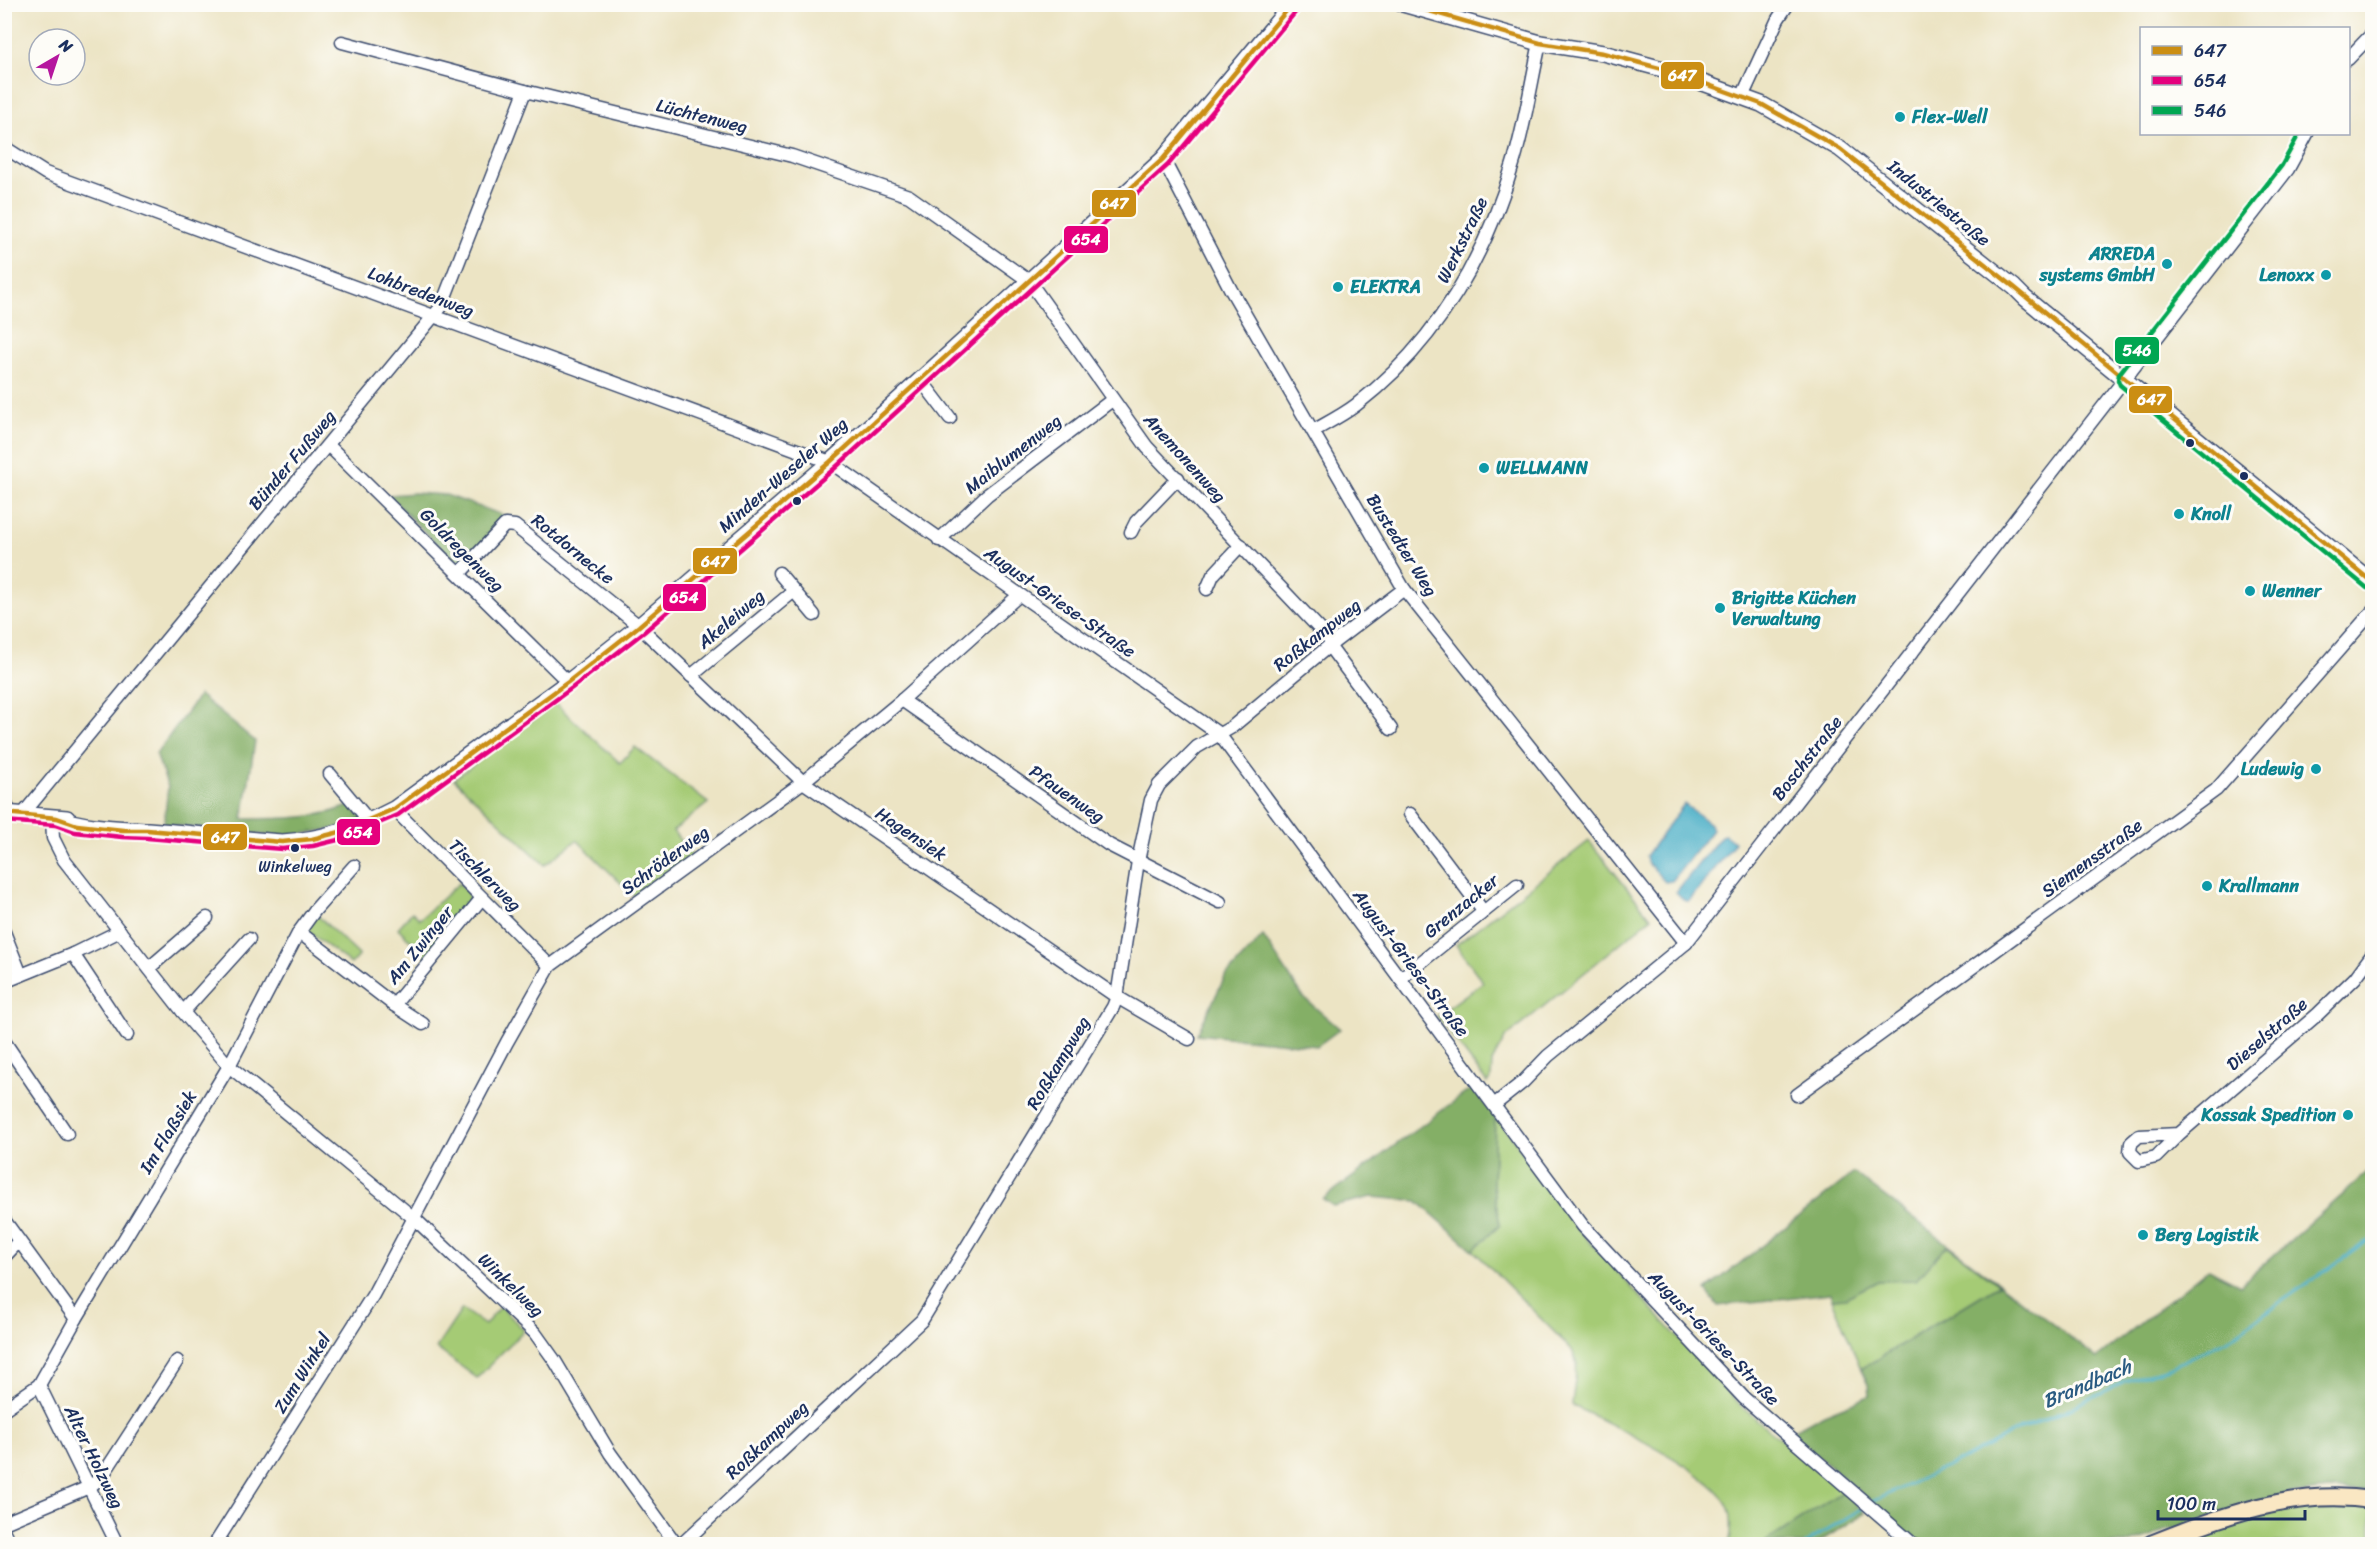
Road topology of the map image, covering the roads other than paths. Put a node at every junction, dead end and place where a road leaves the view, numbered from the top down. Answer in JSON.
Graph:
{"nodes":[{"id":1,"x":1292,"y":4,"type":"edge"},
{"id":2,"x":1403,"y":4,"type":"edge"},
{"id":3,"x":1788,"y":4,"type":"edge"},
{"id":4,"x":2373,"y":34,"type":"edge"},
{"id":5,"x":342,"y":42,"type":"dead end"},
{"id":6,"x":1540,"y":44,"type":"junction"},
{"id":7,"x":2350,"y":58,"type":"edge"},
{"id":8,"x":525,"y":91,"type":"junction"},
{"id":9,"x":1742,"y":97,"type":"junction"},
{"id":10,"x":2306,"y":135,"type":"edge"},
{"id":11,"x":4,"y":147,"type":"edge"},
{"id":12,"x":1163,"y":159,"type":"junction"},
{"id":13,"x":1029,"y":281,"type":"junction"},
{"id":14,"x":432,"y":316,"type":"junction"},
{"id":15,"x":921,"y":380,"type":"junction"},
{"id":16,"x":2125,"y":380,"type":"junction"},
{"id":17,"x":1112,"y":400,"type":"junction"},
{"id":18,"x":950,"y":418,"type":"dead end"},
{"id":19,"x":1313,"y":431,"type":"junction"},
{"id":20,"x":328,"y":445,"type":"junction"},
{"id":21,"x":830,"y":462,"type":"junction"},
{"id":22,"x":1178,"y":478,"type":"junction"},
{"id":23,"x":1131,"y":532,"type":"dead end"},
{"id":24,"x":939,"y":540,"type":"junction"},
{"id":25,"x":1241,"y":545,"type":"junction"},
{"id":26,"x":460,"y":573,"type":"junction"},
{"id":27,"x":779,"y":573,"type":"dead end"},
{"id":28,"x":2373,"y":582,"type":"edge"},
{"id":29,"x":1207,"y":589,"type":"dead end"},
{"id":30,"x":1404,"y":589,"type":"junction"},
{"id":31,"x":794,"y":591,"type":"junction"},
{"id":32,"x":1018,"y":596,"type":"junction"},
{"id":33,"x":2373,"y":612,"type":"edge"},
{"id":34,"x":814,"y":615,"type":"dead end"},
{"id":35,"x":639,"y":626,"type":"junction"},
{"id":36,"x":1331,"y":644,"type":"junction"},
{"id":37,"x":691,"y":676,"type":"junction"},
{"id":38,"x":568,"y":682,"type":"junction"},
{"id":39,"x":902,"y":700,"type":"junction"},
{"id":40,"x":1391,"y":729,"type":"dead end"},
{"id":41,"x":1219,"y":734,"type":"junction"},
{"id":42,"x":330,"y":774,"type":"dead end"},
{"id":43,"x":803,"y":782,"type":"junction"},
{"id":44,"x":394,"y":809,"type":"junction"},
{"id":45,"x":11,"y":810,"type":"edge"},
{"id":46,"x":1410,"y":814,"type":"dead end"},
{"id":47,"x":55,"y":818,"type":"junction"},
{"id":48,"x":370,"y":822,"type":"junction"},
{"id":49,"x":1138,"y":861,"type":"junction"},
{"id":50,"x":354,"y":866,"type":"dead end"},
{"id":51,"x":1517,"y":885,"type":"dead end"},
{"id":52,"x":482,"y":898,"type":"junction"},
{"id":53,"x":1220,"y":902,"type":"dead end"},
{"id":54,"x":1483,"y":911,"type":"junction"},
{"id":55,"x":207,"y":918,"type":"dead end"},
{"id":56,"x":120,"y":931,"type":"junction"},
{"id":57,"x":299,"y":932,"type":"junction"},
{"id":58,"x":4,"y":933,"type":"edge"},
{"id":59,"x":249,"y":939,"type":"dead end"},
{"id":60,"x":1686,"y":943,"type":"junction"},
{"id":61,"x":73,"y":954,"type":"junction"},
{"id":62,"x":2373,"y":955,"type":"edge"},
{"id":63,"x":550,"y":966,"type":"junction"},
{"id":64,"x":149,"y":968,"type":"junction"},
{"id":65,"x":21,"y":975,"type":"junction"},
{"id":66,"x":1400,"y":979,"type":"junction"},
{"id":67,"x":4,"y":982,"type":"edge"},
{"id":68,"x":1117,"y":997,"type":"junction"},
{"id":69,"x":394,"y":1005,"type":"junction"},
{"id":70,"x":183,"y":1012,"type":"junction"},
{"id":71,"x":423,"y":1024,"type":"dead end"},
{"id":72,"x":127,"y":1035,"type":"dead end"},
{"id":73,"x":1189,"y":1039,"type":"dead end"},
{"id":74,"x":4,"y":1041,"type":"edge"},
{"id":75,"x":229,"y":1066,"type":"junction"},
{"id":76,"x":1797,"y":1095,"type":"dead end"},
{"id":77,"x":1494,"y":1105,"type":"junction"},
{"id":78,"x":67,"y":1134,"type":"dead end"},
{"id":79,"x":2179,"y":1134,"type":"dead end"},
{"id":80,"x":415,"y":1219,"type":"junction"},
{"id":81,"x":4,"y":1220,"type":"edge"},
{"id":82,"x":20,"y":1241,"type":"junction"},
{"id":83,"x":4,"y":1257,"type":"edge"},
{"id":84,"x":76,"y":1319,"type":"junction"},
{"id":85,"x":177,"y":1361,"type":"dead end"},
{"id":86,"x":39,"y":1385,"type":"junction"},
{"id":87,"x":4,"y":1409,"type":"edge"},
{"id":88,"x":89,"y":1487,"type":"junction"},
{"id":89,"x":2373,"y":1500,"type":"edge"},
{"id":90,"x":4,"y":1523,"type":"edge"},
{"id":91,"x":4,"y":1532,"type":"edge"},
{"id":92,"x":2191,"y":1536,"type":"edge"},
{"id":93,"x":10,"y":1545,"type":"edge"},
{"id":94,"x":117,"y":1545,"type":"edge"},
{"id":95,"x":216,"y":1545,"type":"edge"},
{"id":96,"x":676,"y":1545,"type":"edge"},
{"id":97,"x":682,"y":1545,"type":"edge"},
{"id":98,"x":1913,"y":1545,"type":"edge"},
{"id":99,"x":2151,"y":1545,"type":"edge"}],
"edges":[{"from":1,"to":12,"type":"street","name":"Minden-Weseler Weg"},
{"from":2,"to":6,"type":"street","name":"Industriestraße"},
{"from":3,"to":9,"type":"street"},
{"from":4,"to":7,"type":"street"},
{"from":5,"to":8,"type":"street","name":"Lüchtenweg"},
{"from":6,"to":9,"type":"street","name":"Industriestraße"},
{"from":6,"to":19,"type":"street","name":"Werkstraße"},
{"from":8,"to":13,"type":"street","name":"Lüchtenweg"},
{"from":8,"to":14,"type":"street","name":"Bünder Fußweg"},
{"from":9,"to":16,"type":"street","name":"Industriestraße"},
{"from":10,"to":16,"type":"street","name":"Boschstraße"},
{"from":11,"to":14,"type":"street","name":"Lohbredenweg"},
{"from":12,"to":13,"type":"street","name":"Minden-Weseler Weg"},
{"from":12,"to":19,"type":"street","name":"Bustedter Weg"},
{"from":13,"to":15,"type":"street","name":"Minden-Weseler Weg"},
{"from":13,"to":17,"type":"street","name":"Anemonenweg"},
{"from":14,"to":20,"type":"street","name":"Bünder Fußweg"},
{"from":14,"to":21,"type":"street","name":"Lohbredenweg"},
{"from":15,"to":18,"type":"street"},
{"from":15,"to":21,"type":"street","name":"Minden-Weseler Weg"},
{"from":16,"to":28,"type":"street","name":"Industriestraße"},
{"from":16,"to":60,"type":"street","name":"Boschstraße"},
{"from":17,"to":22,"type":"street","name":"Anemonenweg"},
{"from":17,"to":24,"type":"street","name":"Maiblumenweg"},
{"from":19,"to":30,"type":"street","name":"Bustedter Weg"},
{"from":20,"to":26,"type":"street","name":"Goldregenweg"},
{"from":20,"to":45,"type":"street","name":"Bünder Fußweg"},
{"from":21,"to":24,"type":"street","name":"August-Griese-Straße"},
{"from":21,"to":35,"type":"street","name":"Minden-Weseler Weg"},
{"from":22,"to":23,"type":"street"},
{"from":22,"to":25,"type":"street","name":"Anemonenweg"},
{"from":24,"to":32,"type":"street","name":"August-Griese-Straße"},
{"from":25,"to":29,"type":"street"},
{"from":25,"to":36,"type":"street","name":"Anemonenweg"},
{"from":26,"to":35,"type":"street","name":"Rotdornecke"},
{"from":26,"to":38,"type":"street","name":"Goldregenweg"},
{"from":27,"to":31,"type":"street"},
{"from":30,"to":36,"type":"street","name":"Roßkampweg"},
{"from":30,"to":60,"type":"street","name":"Bustedter Weg"},
{"from":31,"to":34,"type":"street"},
{"from":31,"to":37,"type":"street","name":"Akeleiweg"},
{"from":32,"to":39,"type":"street","name":"Schröderweg"},
{"from":32,"to":41,"type":"street","name":"August-Griese-Straße"},
{"from":33,"to":76,"type":"street","name":"Siemensstraße"},
{"from":35,"to":37,"type":"street","name":"Hagensiek"},
{"from":35,"to":38,"type":"street","name":"Minden-Weseler Weg"},
{"from":36,"to":40,"type":"street","name":"Anemonenweg"},
{"from":36,"to":41,"type":"street","name":"Roßkampweg"},
{"from":37,"to":43,"type":"street","name":"Hagensiek"},
{"from":38,"to":44,"type":"street","name":"Minden-Weseler Weg"},
{"from":39,"to":43,"type":"street","name":"Schröderweg"},
{"from":39,"to":49,"type":"street","name":"Pfauenweg"},
{"from":41,"to":49,"type":"street","name":"Roßkampweg"},
{"from":41,"to":66,"type":"street","name":"August-Griese-Straße"},
{"from":42,"to":48,"type":"street"},
{"from":43,"to":63,"type":"street","name":"Schröderweg"},
{"from":43,"to":68,"type":"street","name":"Hagensiek"},
{"from":44,"to":48,"type":"street","name":"Minden-Weseler Weg"},
{"from":44,"to":52,"type":"street","name":"Tischlerweg"},
{"from":45,"to":47,"type":"street","name":"Minden-Weseler Weg"},
{"from":46,"to":54,"type":"street"},
{"from":47,"to":48,"type":"street","name":"Minden-Weseler Weg"},
{"from":47,"to":56,"type":"street","name":"Winkelweg"},
{"from":49,"to":53,"type":"street","name":"Pfauenweg"},
{"from":49,"to":68,"type":"street","name":"Roßkampweg"},
{"from":50,"to":57,"type":"street","name":"Im Flaßsiek"},
{"from":51,"to":54,"type":"street","name":"Grenzacker"},
{"from":52,"to":63,"type":"street","name":"Tischlerweg"},
{"from":52,"to":69,"type":"street","name":"Am Zwinger"},
{"from":54,"to":66,"type":"street","name":"Grenzacker"},
{"from":55,"to":64,"type":"street"},
{"from":56,"to":61,"type":"street"},
{"from":56,"to":64,"type":"street","name":"Winkelweg"},
{"from":57,"to":69,"type":"street","name":"Am Zwinger"},
{"from":57,"to":75,"type":"street","name":"Im Flaßsiek"},
{"from":58,"to":65,"type":"street"},
{"from":59,"to":70,"type":"street"},
{"from":60,"to":77,"type":"street","name":"Boschstraße"},
{"from":61,"to":65,"type":"street"},
{"from":61,"to":72,"type":"street"},
{"from":62,"to":79,"type":"street","name":"Dieselstraße"},
{"from":63,"to":80,"type":"street","name":"Schröderweg"},
{"from":64,"to":70,"type":"street","name":"Winkelweg"},
{"from":65,"to":67,"type":"street"},
{"from":66,"to":77,"type":"street","name":"August-Griese-Straße"},
{"from":68,"to":73,"type":"street","name":"Hagensiek"},
{"from":68,"to":97,"type":"street","name":"Roßkampweg"},
{"from":69,"to":71,"type":"street"},
{"from":70,"to":75,"type":"street","name":"Winkelweg"},
{"from":74,"to":78,"type":"street"},
{"from":75,"to":80,"type":"street","name":"Winkelweg"},
{"from":75,"to":84,"type":"street","name":"Im Flaßsiek"},
{"from":77,"to":98,"type":"street","name":"August-Griese-Straße"},
{"from":80,"to":95,"type":"street","name":"Zum Winkel"},
{"from":80,"to":96,"type":"street","name":"Winkelweg"},
{"from":81,"to":82,"type":"street"},
{"from":82,"to":83,"type":"street"},
{"from":82,"to":84,"type":"street"},
{"from":84,"to":86,"type":"street","name":"Im Flaßsiek"},
{"from":85,"to":88,"type":"street"},
{"from":86,"to":87,"type":"street","name":"Im Flaßsiek"},
{"from":86,"to":88,"type":"street","name":"Alter Holzweg"},
{"from":88,"to":90,"type":"street"},
{"from":88,"to":94,"type":"street","name":"Alter Holzweg"},
{"from":89,"to":92,"type":"main road"},
{"from":91,"to":93,"type":"street"},
{"from":92,"to":99,"type":"main road"}]}
